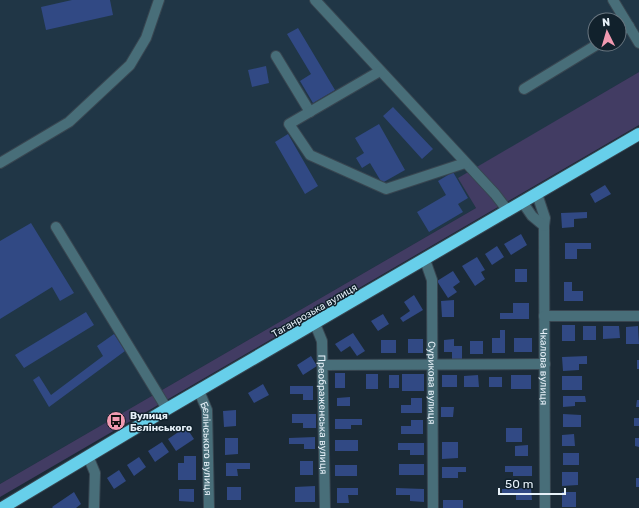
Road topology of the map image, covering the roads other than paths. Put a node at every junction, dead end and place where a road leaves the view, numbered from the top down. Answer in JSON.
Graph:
{"nodes":[{"id":1,"x":159,"y":0,"type":"edge"},
{"id":2,"x":315,"y":0,"type":"edge"},
{"id":3,"x":613,"y":0,"type":"edge"},
{"id":4,"x":629,"y":26,"type":"joint"},
{"id":5,"x":639,"y":43,"type":"edge"},
{"id":6,"x":587,"y":51,"type":"edge"},
{"id":7,"x":276,"y":56,"type":"dead end"},
{"id":8,"x":380,"y":71,"type":"junction"},
{"id":9,"x":524,"y":89,"type":"dead end"},
{"id":10,"x":310,"y":112,"type":"junction"},
{"id":11,"x":639,"y":134,"type":"edge"},
{"id":12,"x":0,"y":163,"type":"edge"},
{"id":13,"x":465,"y":163,"type":"junction"},
{"id":14,"x":537,"y":194,"type":"junction"},
{"id":15,"x":523,"y":203,"type":"junction"},
{"id":16,"x":508,"y":211,"type":"junction"},
{"id":17,"x":544,"y":226,"type":"junction"},
{"id":18,"x":56,"y":227,"type":"dead end"},
{"id":19,"x":425,"y":260,"type":"junction"},
{"id":20,"x":544,"y":316,"type":"junction"},
{"id":21,"x":639,"y":316,"type":"edge"},
{"id":22,"x":315,"y":324,"type":"junction"},
{"id":23,"x":433,"y":364,"type":"junction"},
{"id":24,"x":545,"y":364,"type":"junction"},
{"id":25,"x":323,"y":365,"type":"junction"},
{"id":26,"x":199,"y":390,"type":"junction"},
{"id":27,"x":167,"y":409,"type":"junction"},
{"id":28,"x":88,"y":456,"type":"junction"},
{"id":29,"x":2,"y":508,"type":"edge"},
{"id":30,"x":94,"y":508,"type":"edge"},
{"id":31,"x":209,"y":508,"type":"edge"},
{"id":32,"x":325,"y":508,"type":"edge"},
{"id":33,"x":433,"y":508,"type":"edge"},
{"id":34,"x":545,"y":508,"type":"edge"}],
"edges":[{"from":1,"to":12,"type":"street"},
{"from":2,"to":8,"type":"street"},
{"from":3,"to":4,"type":"street"},
{"from":4,"to":5,"type":"street"},
{"from":6,"to":9,"type":"street"},
{"from":7,"to":10,"type":"street"},
{"from":8,"to":10,"type":"street"},
{"from":8,"to":13,"type":"street"},
{"from":10,"to":13,"type":"street"},
{"from":11,"to":14,"type":"highway","name":"Таганрозька вулиця"},
{"from":13,"to":16,"type":"street"},
{"from":14,"to":15,"type":"highway","name":"Таганрозька вулиця"},
{"from":14,"to":17,"type":"street","name":"Чкалова вулиця"},
{"from":15,"to":16,"type":"highway","name":"Таганрозька вулиця"},
{"from":15,"to":17,"type":"street"},
{"from":16,"to":19,"type":"highway","name":"Таганрозька вулиця"},
{"from":17,"to":20,"type":"street","name":"Чкалова вулиця"},
{"from":18,"to":27,"type":"street"},
{"from":19,"to":22,"type":"highway","name":"Таганрозька вулиця"},
{"from":19,"to":23,"type":"street","name":"Сурикова вулиця"},
{"from":20,"to":21,"type":"street"},
{"from":20,"to":24,"type":"street","name":"Чкалова вулиця"},
{"from":22,"to":25,"type":"street","name":"Преображенська вулиця"},
{"from":22,"to":26,"type":"highway","name":"Таганрозька вулиця"},
{"from":23,"to":24,"type":"street"},
{"from":23,"to":25,"type":"street"},
{"from":23,"to":33,"type":"street","name":"Сурикова вулиця"},
{"from":24,"to":34,"type":"street","name":"Чкалова вулиця"},
{"from":25,"to":32,"type":"street","name":"Преображенська вулиця"},
{"from":26,"to":27,"type":"highway","name":"Таганрозька вулиця"},
{"from":26,"to":31,"type":"street","name":"Бєлінського вулиця"},
{"from":27,"to":28,"type":"highway","name":"Таганрозька вулиця"},
{"from":28,"to":29,"type":"highway","name":"Таганрозька вулиця"},
{"from":28,"to":30,"type":"street"}]}
